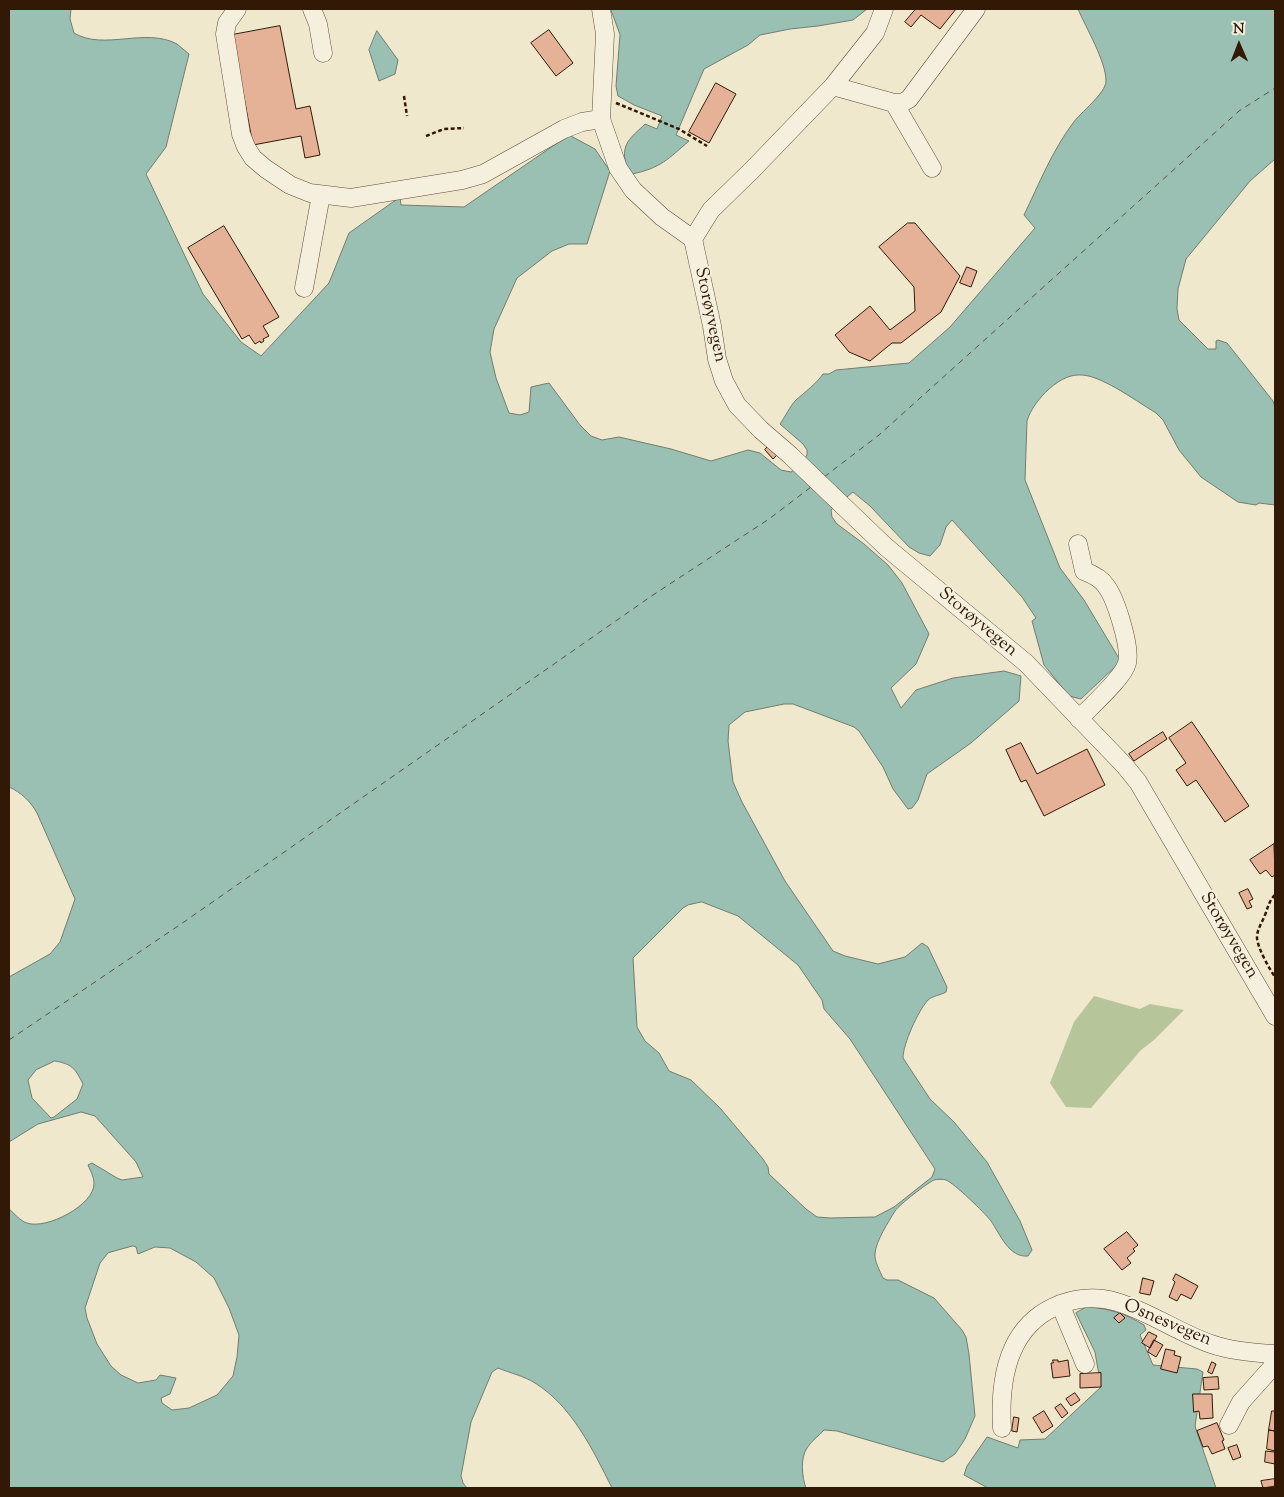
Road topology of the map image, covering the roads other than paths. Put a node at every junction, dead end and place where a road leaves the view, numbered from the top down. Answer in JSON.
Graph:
{"nodes":[{"id":1,"x":237,"y":9,"type":"edge"},
{"id":2,"x":312,"y":9,"type":"edge"},
{"id":3,"x":601,"y":9,"type":"edge"},
{"id":4,"x":884,"y":9,"type":"edge"},
{"id":5,"x":976,"y":9,"type":"edge"},
{"id":6,"x":323,"y":53,"type":"dead end"},
{"id":7,"x":833,"y":86,"type":"junction"},
{"id":8,"x":894,"y":103,"type":"junction"},
{"id":9,"x":601,"y":119,"type":"junction"},
{"id":10,"x":932,"y":168,"type":"dead end"},
{"id":11,"x":321,"y":195,"type":"junction"},
{"id":12,"x":693,"y":238,"type":"junction"},
{"id":13,"x":304,"y":288,"type":"dead end"},
{"id":14,"x":1078,"y":544,"type":"dead end"},
{"id":15,"x":1079,"y":719,"type":"junction"},
{"id":16,"x":1275,"y":1016,"type":"edge"},
{"id":17,"x":1060,"y":1304,"type":"junction"},
{"id":18,"x":1275,"y":1354,"type":"edge"},
{"id":19,"x":1085,"y":1364,"type":"dead end"},
{"id":20,"x":1275,"y":1364,"type":"edge"},
{"id":21,"x":1228,"y":1425,"type":"dead end"},
{"id":22,"x":1002,"y":1428,"type":"dead end"}],
"edges":[{"from":1,"to":11,"type":"street"},
{"from":2,"to":6,"type":"street"},
{"from":3,"to":9,"type":"street"},
{"from":4,"to":7,"type":"street"},
{"from":5,"to":8,"type":"street"},
{"from":7,"to":8,"type":"street"},
{"from":7,"to":12,"type":"street"},
{"from":8,"to":10,"type":"street"},
{"from":9,"to":11,"type":"street"},
{"from":9,"to":12,"type":"street"},
{"from":11,"to":13,"type":"street"},
{"from":12,"to":15,"type":"street","name":"Storøyvegen"},
{"from":14,"to":15,"type":"street"},
{"from":15,"to":16,"type":"street","name":"Storøyvegen"},
{"from":17,"to":18,"type":"street","name":"Osnesvegen"},
{"from":17,"to":19,"type":"street"},
{"from":17,"to":22,"type":"street","name":"Osnesvegen"},
{"from":20,"to":21,"type":"street"}]}
